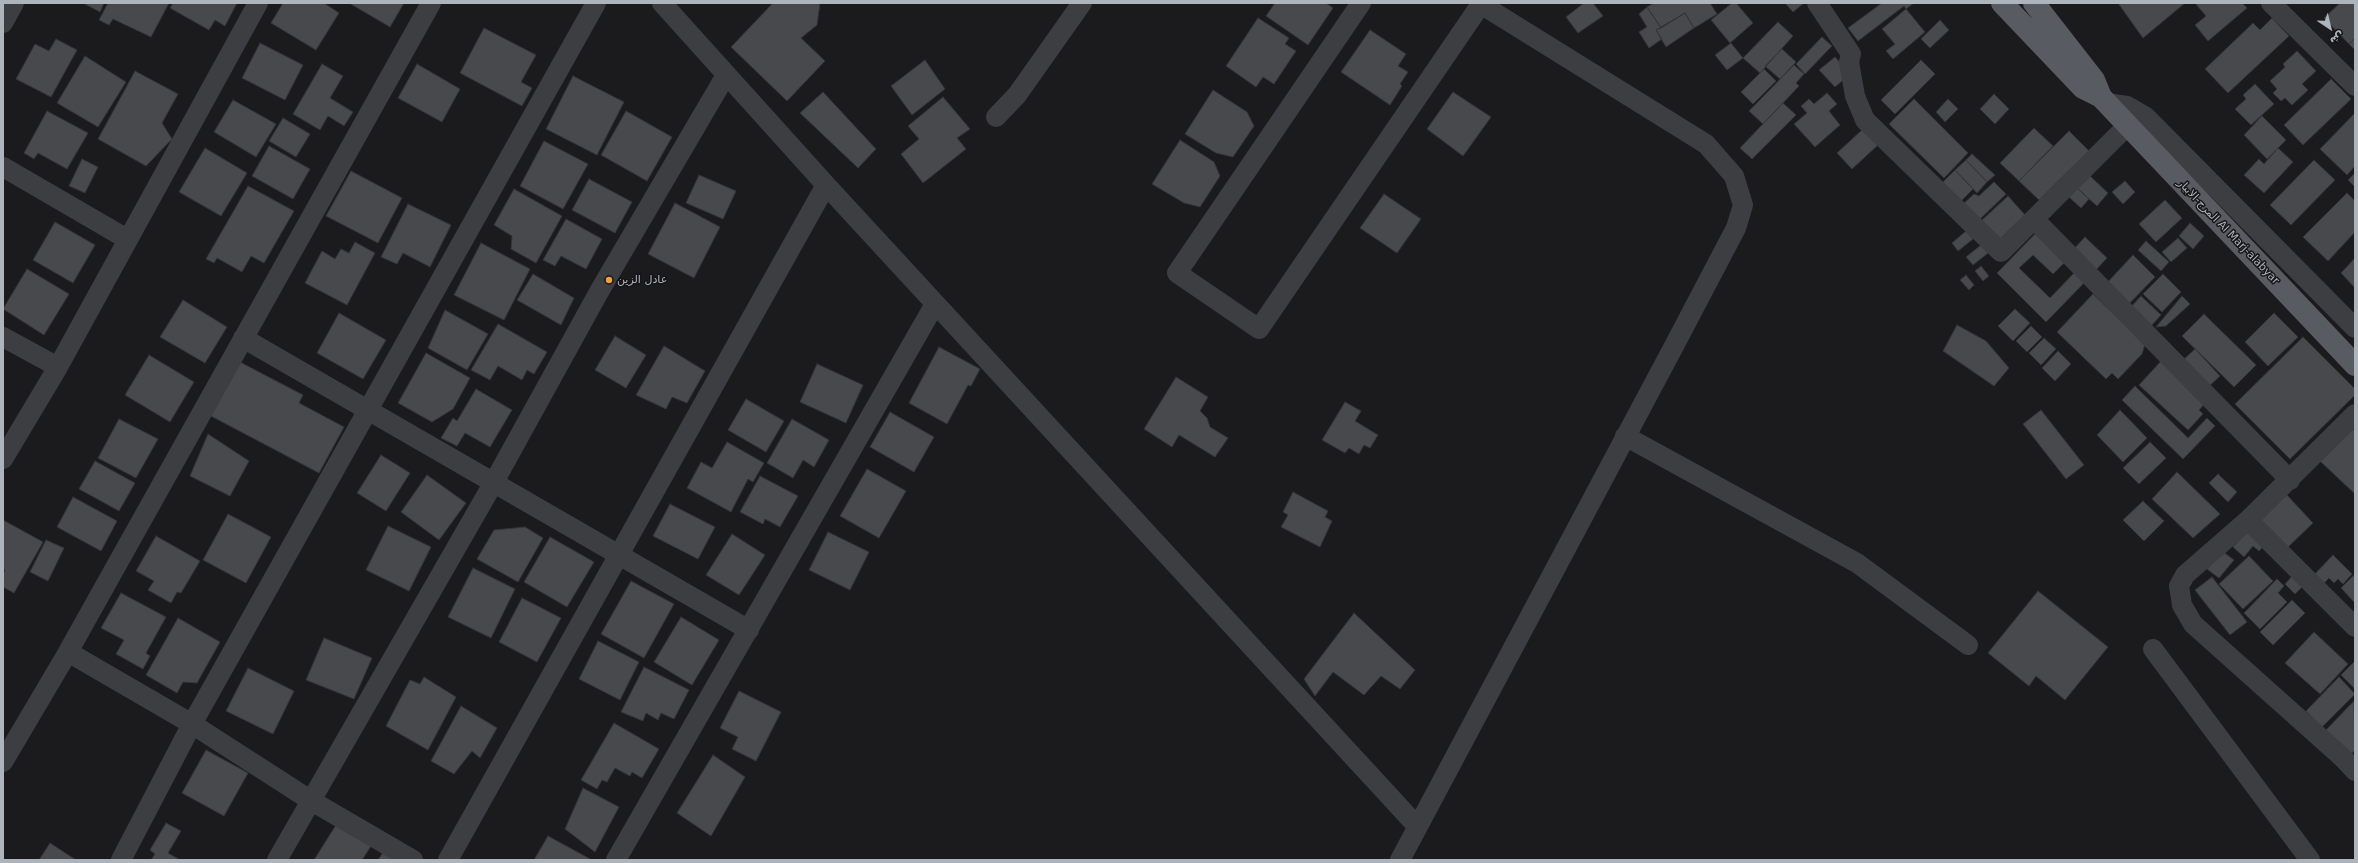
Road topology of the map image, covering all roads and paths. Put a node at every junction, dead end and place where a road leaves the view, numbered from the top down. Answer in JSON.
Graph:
{"nodes":[{"id":1,"x":14,"y":3,"type":"edge"},
{"id":2,"x":258,"y":3,"type":"edge"},
{"id":3,"x":430,"y":3,"type":"edge"},
{"id":4,"x":596,"y":3,"type":"edge"},
{"id":5,"x":662,"y":3,"type":"edge"},
{"id":6,"x":1082,"y":3,"type":"edge"},
{"id":7,"x":1361,"y":3,"type":"edge"},
{"id":8,"x":1817,"y":3,"type":"edge"},
{"id":9,"x":2002,"y":3,"type":"edge"},
{"id":10,"x":2034,"y":3,"type":"edge"},
{"id":11,"x":2271,"y":3,"type":"edge"},
{"id":12,"x":1480,"y":4,"type":"edge"},
{"id":13,"x":3,"y":23,"type":"edge"},
{"id":14,"x":726,"y":75,"type":"junction"},
{"id":15,"x":2355,"y":86,"type":"edge"},
{"id":16,"x":2104,"y":100,"type":"junction"},
{"id":17,"x":996,"y":117,"type":"dead end"},
{"id":18,"x":2127,"y":126,"type":"junction"},
{"id":19,"x":3,"y":167,"type":"edge"},
{"id":20,"x":826,"y":185,"type":"junction"},
{"id":21,"x":2034,"y":219,"type":"junction"},
{"id":22,"x":128,"y":239,"type":"junction"},
{"id":23,"x":935,"y":304,"type":"junction"},
{"id":24,"x":2355,"y":328,"type":"edge"},
{"id":25,"x":3,"y":337,"type":"edge"},
{"id":26,"x":243,"y":338,"type":"junction"},
{"id":27,"x":2355,"y":365,"type":"edge"},
{"id":28,"x":58,"y":367,"type":"junction"},
{"id":29,"x":368,"y":409,"type":"junction"},
{"id":30,"x":2355,"y":414,"type":"edge"},
{"id":31,"x":1625,"y":436,"type":"junction"},
{"id":32,"x":3,"y":459,"type":"edge"},
{"id":33,"x":2290,"y":480,"type":"junction"},
{"id":34,"x":494,"y":482,"type":"junction"},
{"id":35,"x":2248,"y":520,"type":"junction"},
{"id":36,"x":619,"y":555,"type":"junction"},
{"id":37,"x":2355,"y":627,"type":"edge"},
{"id":38,"x":749,"y":630,"type":"junction"},
{"id":39,"x":1968,"y":645,"type":"dead end"},
{"id":40,"x":2153,"y":650,"type":"dead end"},
{"id":41,"x":68,"y":652,"type":"junction"},
{"id":42,"x":192,"y":724,"type":"junction"},
{"id":43,"x":3,"y":762,"type":"edge"},
{"id":44,"x":2355,"y":771,"type":"edge"},
{"id":45,"x":310,"y":800,"type":"junction"},
{"id":46,"x":1417,"y":826,"type":"junction"},
{"id":47,"x":121,"y":860,"type":"edge"},
{"id":48,"x":277,"y":860,"type":"edge"},
{"id":49,"x":413,"y":860,"type":"edge"},
{"id":50,"x":448,"y":860,"type":"edge"},
{"id":51,"x":616,"y":860,"type":"edge"},
{"id":52,"x":1400,"y":860,"type":"edge"},
{"id":53,"x":2310,"y":860,"type":"edge"}],
"edges":[{"from":1,"to":13,"type":"street"},
{"from":2,"to":22,"type":"street"},
{"from":3,"to":26,"type":"street"},
{"from":4,"to":29,"type":"street"},
{"from":5,"to":14,"type":"street"},
{"from":6,"to":17,"type":"street"},
{"from":7,"to":12,"type":"street"},
{"from":8,"to":21,"type":"street"},
{"from":9,"to":16,"type":"main road","name":"المرج-الابيار Al Marj-alabyar"},
{"from":10,"to":16,"type":"main road","name":"المرج-الابيار Al Marj-alabyar"},
{"from":11,"to":15,"type":"street"},
{"from":12,"to":31,"type":"street"},
{"from":14,"to":20,"type":"street"},
{"from":14,"to":34,"type":"street"},
{"from":16,"to":18,"type":"main road","name":"المرج-الابيار Al Marj-alabyar"},
{"from":16,"to":24,"type":"street"},
{"from":18,"to":21,"type":"street"},
{"from":18,"to":27,"type":"main road","name":"المرج-الابيار Al Marj-alabyar"},
{"from":19,"to":22,"type":"street"},
{"from":20,"to":23,"type":"street"},
{"from":20,"to":36,"type":"street"},
{"from":21,"to":33,"type":"street"},
{"from":22,"to":28,"type":"street"},
{"from":23,"to":38,"type":"street"},
{"from":23,"to":46,"type":"street"},
{"from":25,"to":28,"type":"street"},
{"from":26,"to":29,"type":"street"},
{"from":26,"to":41,"type":"street"},
{"from":28,"to":32,"type":"street"},
{"from":29,"to":34,"type":"street"},
{"from":29,"to":42,"type":"street"},
{"from":30,"to":33,"type":"street"},
{"from":31,"to":39,"type":"street"},
{"from":31,"to":46,"type":"street"},
{"from":33,"to":35,"type":"street"},
{"from":34,"to":36,"type":"street"},
{"from":34,"to":45,"type":"street"},
{"from":35,"to":37,"type":"street"},
{"from":35,"to":44,"type":"street"},
{"from":36,"to":38,"type":"street"},
{"from":36,"to":50,"type":"street"},
{"from":38,"to":51,"type":"street"},
{"from":40,"to":53,"type":"street"},
{"from":41,"to":42,"type":"street"},
{"from":41,"to":43,"type":"street"},
{"from":42,"to":45,"type":"street"},
{"from":42,"to":47,"type":"street"},
{"from":45,"to":48,"type":"street"},
{"from":45,"to":49,"type":"street"},
{"from":46,"to":52,"type":"street"}]}
